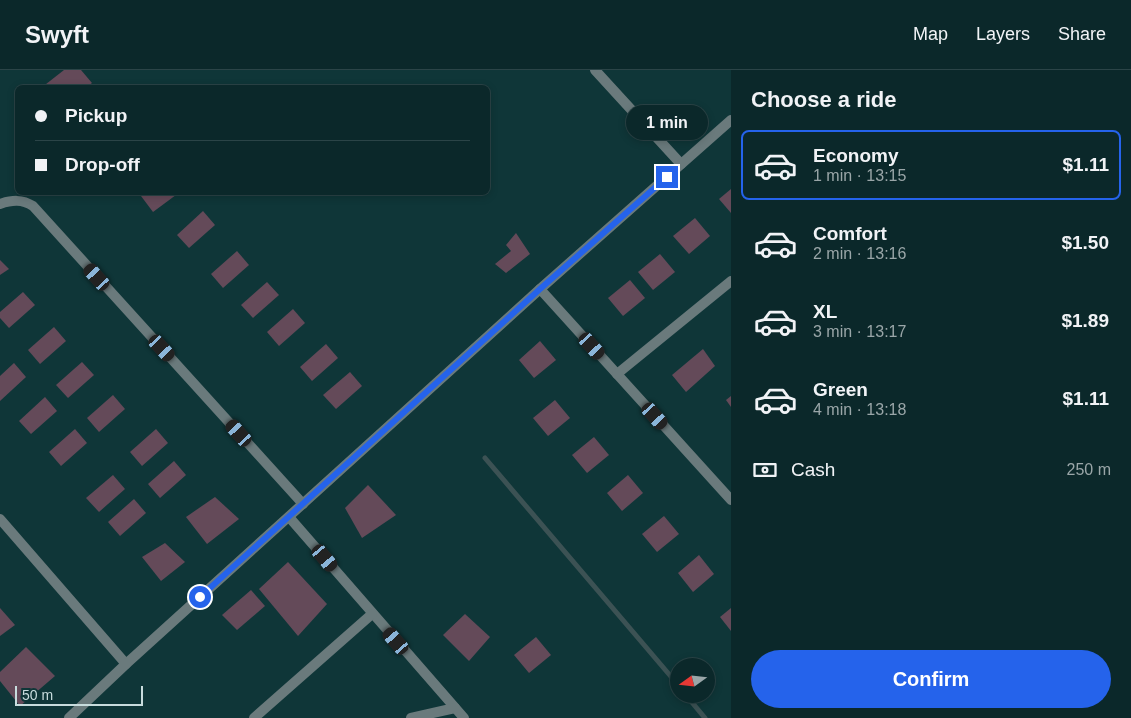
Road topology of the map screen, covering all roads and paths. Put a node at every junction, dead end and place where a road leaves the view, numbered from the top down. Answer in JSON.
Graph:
{"nodes":[{"id":1,"x":595,"y":70,"type":"edge"},
{"id":2,"x":731,"y":120,"type":"edge"},
{"id":3,"x":681,"y":164,"type":"junction"},
{"id":4,"x":0,"y":204,"type":"edge"},
{"id":5,"x":731,"y":281,"type":"edge"},
{"id":6,"x":540,"y":289,"type":"junction"},
{"id":7,"x":618,"y":374,"type":"junction"},
{"id":8,"x":731,"y":500,"type":"edge"},
{"id":9,"x":303,"y":504,"type":"junction"},
{"id":10,"x":289,"y":517,"type":"junction"},
{"id":11,"x":0,"y":518,"type":"edge"},
{"id":12,"x":372,"y":614,"type":"junction"},
{"id":13,"x":126,"y":664,"type":"junction"},
{"id":14,"x":455,"y":708,"type":"junction"},
{"id":15,"x":69,"y":718,"type":"edge"},
{"id":16,"x":254,"y":718,"type":"edge"},
{"id":17,"x":411,"y":718,"type":"edge"},
{"id":18,"x":464,"y":718,"type":"edge"}],
"edges":[{"from":1,"to":3,"type":"street"},
{"from":2,"to":3,"type":"street"},
{"from":3,"to":6,"type":"street"},
{"from":4,"to":9,"type":"street"},
{"from":5,"to":7,"type":"street"},
{"from":6,"to":7,"type":"street"},
{"from":6,"to":9,"type":"street"},
{"from":7,"to":8,"type":"street"},
{"from":9,"to":10,"type":"street"},
{"from":10,"to":12,"type":"street"},
{"from":10,"to":13,"type":"street"},
{"from":11,"to":13,"type":"street"},
{"from":12,"to":14,"type":"street"},
{"from":12,"to":16,"type":"street"},
{"from":13,"to":15,"type":"street"},
{"from":14,"to":17,"type":"street"},
{"from":14,"to":18,"type":"street"}]}
